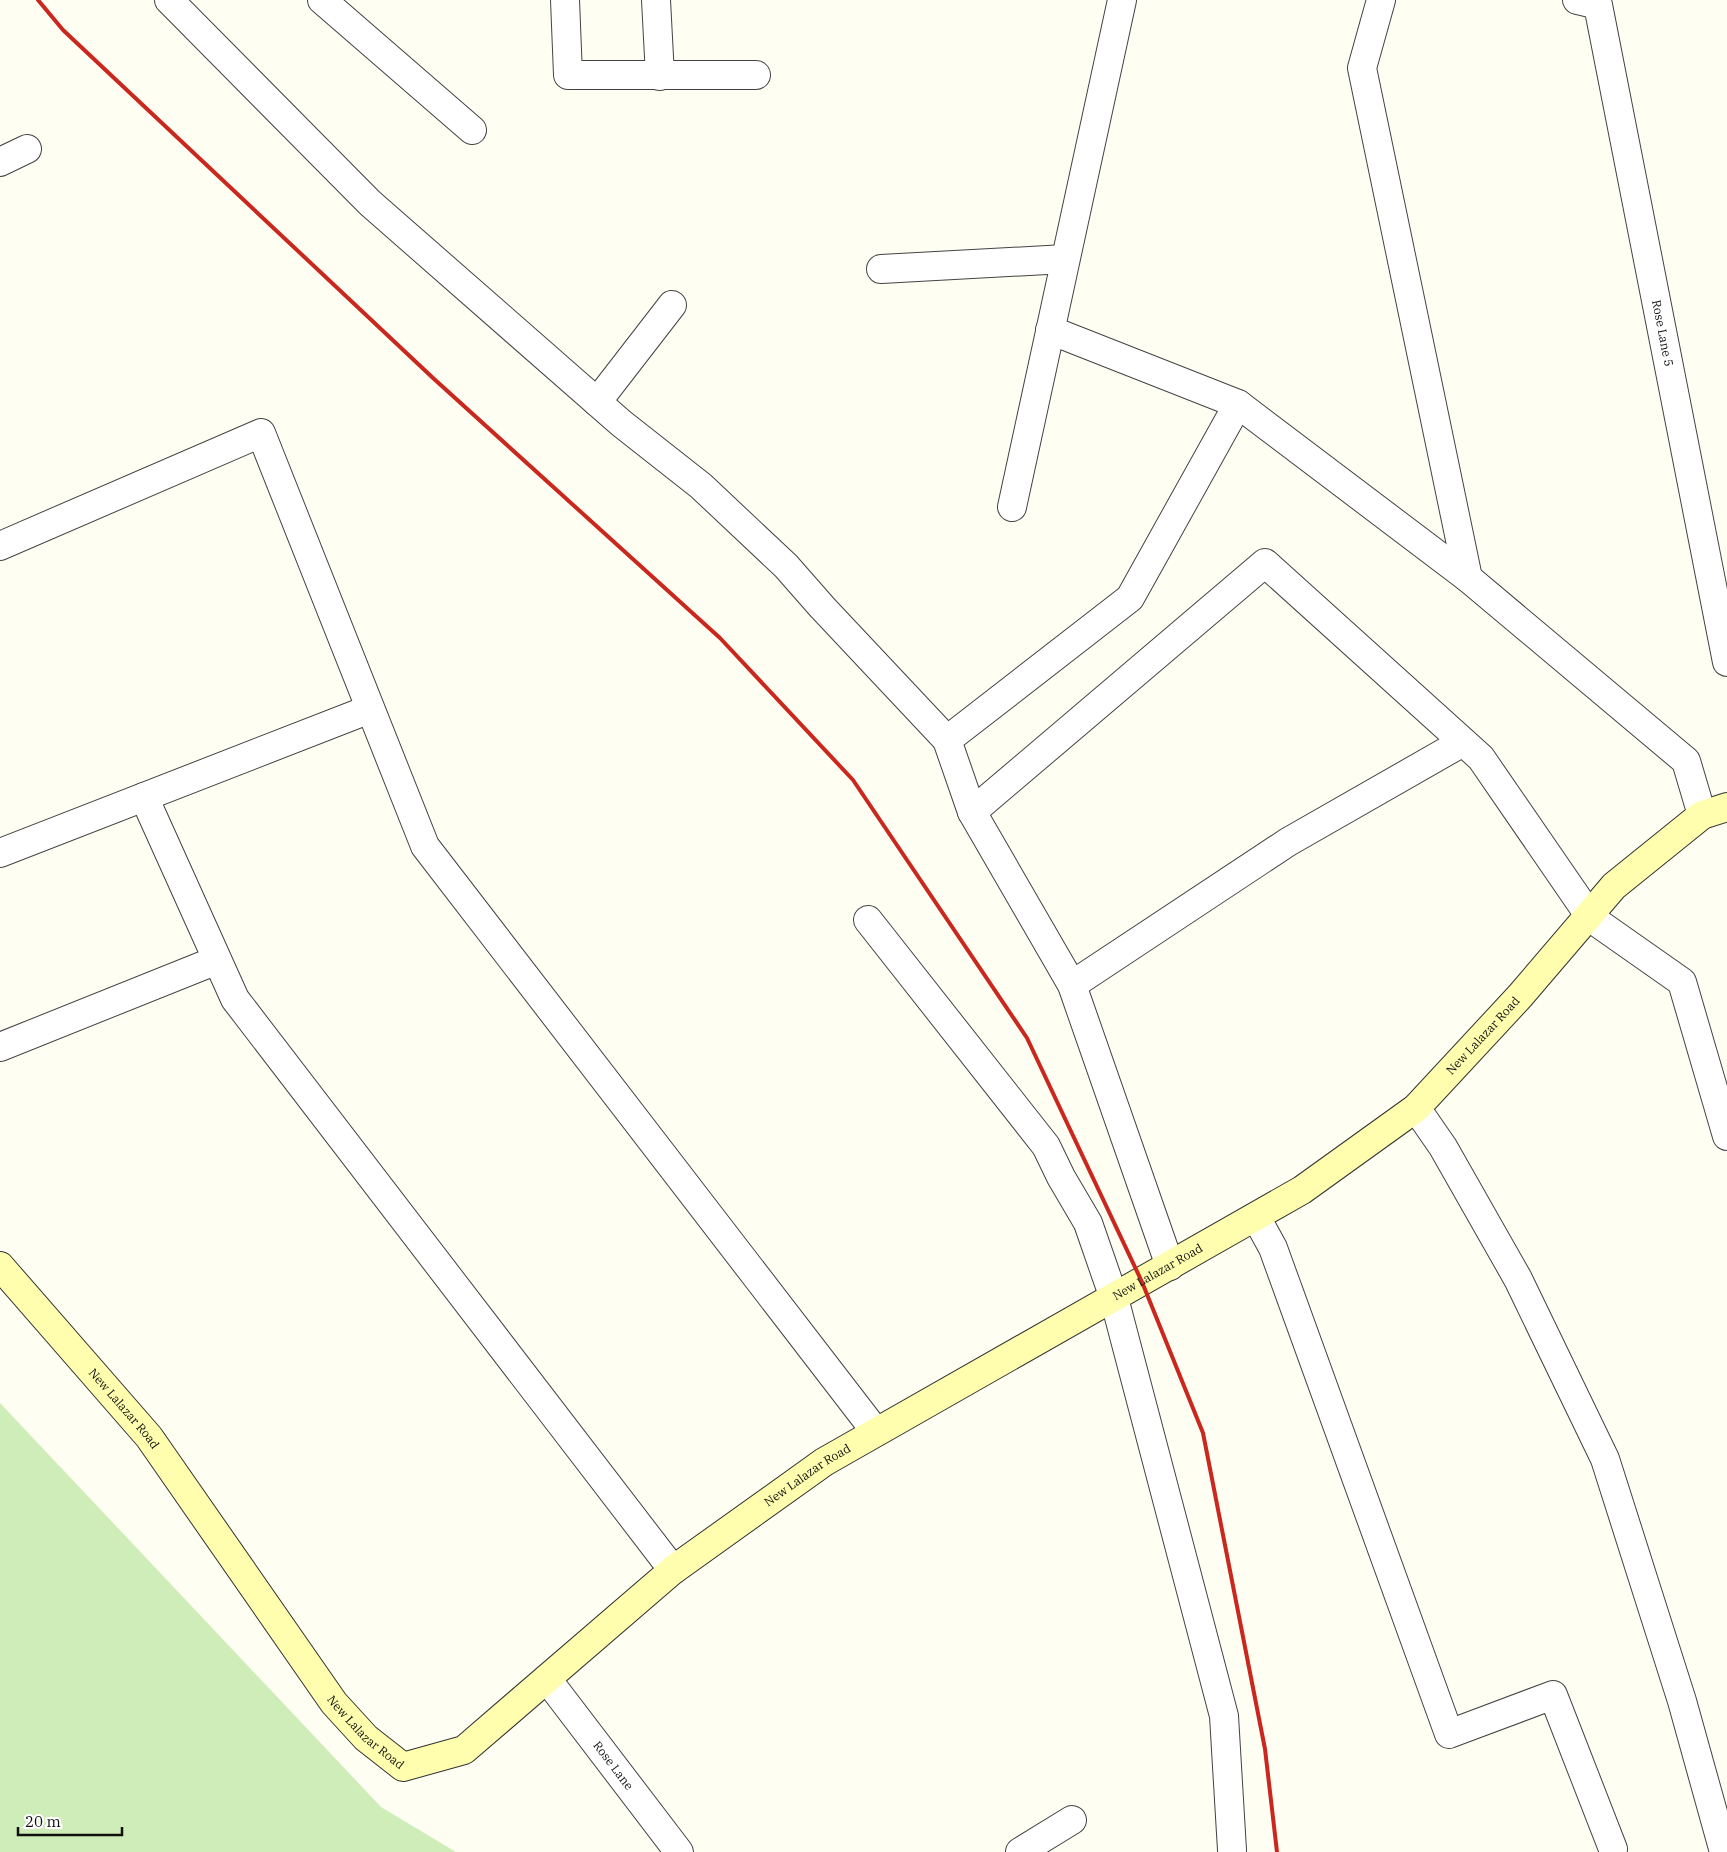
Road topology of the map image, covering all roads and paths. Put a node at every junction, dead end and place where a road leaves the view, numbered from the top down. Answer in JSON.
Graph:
{"nodes":[{"id":1,"x":169,"y":0,"type":"edge"},
{"id":2,"x":322,"y":0,"type":"edge"},
{"id":3,"x":565,"y":0,"type":"edge"},
{"id":4,"x":656,"y":0,"type":"edge"},
{"id":5,"x":1122,"y":0,"type":"edge"},
{"id":6,"x":1382,"y":0,"type":"edge"},
{"id":7,"x":1587,"y":3,"type":"edge"},
{"id":8,"x":756,"y":75,"type":"dead end"},
{"id":9,"x":660,"y":76,"type":"junction"},
{"id":10,"x":472,"y":130,"type":"dead end"},
{"id":11,"x":27,"y":149,"type":"dead end"},
{"id":12,"x":0,"y":162,"type":"edge"},
{"id":13,"x":1065,"y":259,"type":"junction"},
{"id":14,"x":881,"y":269,"type":"dead end"},
{"id":15,"x":672,"y":305,"type":"dead end"},
{"id":16,"x":1050,"y":330,"type":"junction"},
{"id":17,"x":597,"y":402,"type":"junction"},
{"id":18,"x":1238,"y":404,"type":"junction"},
{"id":19,"x":1012,"y":507,"type":"dead end"},
{"id":20,"x":0,"y":546,"type":"edge"},
{"id":21,"x":1468,"y":578,"type":"junction"},
{"id":22,"x":1727,"y":662,"type":"edge"},
{"id":23,"x":370,"y":709,"type":"junction"},
{"id":24,"x":947,"y":740,"type":"junction"},
{"id":25,"x":1462,"y":742,"type":"junction"},
{"id":26,"x":144,"y":797,"type":"junction"},
{"id":27,"x":1714,"y":811,"type":"edge"},
{"id":28,"x":972,"y":812,"type":"junction"},
{"id":29,"x":0,"y":853,"type":"edge"},
{"id":30,"x":1589,"y":915,"type":"junction"},
{"id":31,"x":868,"y":920,"type":"dead end"},
{"id":32,"x":217,"y":960,"type":"junction"},
{"id":33,"x":1072,"y":984,"type":"junction"},
{"id":34,"x":0,"y":1047,"type":"edge"},
{"id":35,"x":1416,"y":1108,"type":"junction"},
{"id":36,"x":1727,"y":1136,"type":"edge"},
{"id":37,"x":1256,"y":1217,"type":"junction"},
{"id":38,"x":0,"y":1266,"type":"edge"},
{"id":39,"x":1170,"y":1266,"type":"junction"},
{"id":40,"x":1114,"y":1298,"type":"junction"},
{"id":41,"x":876,"y":1432,"type":"junction"},
{"id":42,"x":673,"y":1570,"type":"junction"},
{"id":43,"x":546,"y":1679,"type":"junction"},
{"id":44,"x":1072,"y":1820,"type":"dead end"},
{"id":45,"x":1614,"y":1849,"type":"dead end"},
{"id":46,"x":1232,"y":1850,"type":"dead end"},
{"id":47,"x":679,"y":1852,"type":"edge"},
{"id":48,"x":1020,"y":1852,"type":"edge"},
{"id":49,"x":1724,"y":1852,"type":"edge"}],
"edges":[{"from":1,"to":17,"type":"street"},
{"from":2,"to":10,"type":"street"},
{"from":3,"to":9,"type":"street"},
{"from":4,"to":9,"type":"street"},
{"from":5,"to":13,"type":"street"},
{"from":6,"to":21,"type":"street"},
{"from":7,"to":22,"type":"street","name":"Rose Lane 5"},
{"from":8,"to":9,"type":"street"},
{"from":11,"to":12,"type":"street"},
{"from":13,"to":14,"type":"street"},
{"from":13,"to":16,"type":"street"},
{"from":15,"to":17,"type":"street"},
{"from":16,"to":18,"type":"street"},
{"from":16,"to":19,"type":"street"},
{"from":17,"to":24,"type":"street"},
{"from":18,"to":21,"type":"street"},
{"from":18,"to":24,"type":"street"},
{"from":20,"to":23,"type":"street"},
{"from":21,"to":27,"type":"street"},
{"from":23,"to":26,"type":"street"},
{"from":23,"to":41,"type":"street"},
{"from":24,"to":28,"type":"street"},
{"from":25,"to":28,"type":"street"},
{"from":25,"to":30,"type":"street"},
{"from":25,"to":33,"type":"street"},
{"from":26,"to":29,"type":"street"},
{"from":26,"to":32,"type":"street"},
{"from":27,"to":30,"type":"street","name":"New Lalazar Road"},
{"from":28,"to":33,"type":"street"},
{"from":30,"to":35,"type":"street","name":"New Lalazar Road"},
{"from":30,"to":36,"type":"street"},
{"from":31,"to":40,"type":"street"},
{"from":32,"to":34,"type":"street"},
{"from":32,"to":42,"type":"street"},
{"from":33,"to":39,"type":"street"},
{"from":35,"to":37,"type":"street","name":"New Lalazar Road"},
{"from":35,"to":49,"type":"street"},
{"from":37,"to":39,"type":"street","name":"New Lalazar Road"},
{"from":37,"to":45,"type":"street"},
{"from":38,"to":43,"type":"street","name":"New Lalazar Road"},
{"from":39,"to":40,"type":"street","name":"New Lalazar Road"},
{"from":40,"to":41,"type":"street","name":"New Lalazar Road"},
{"from":40,"to":46,"type":"street"},
{"from":41,"to":42,"type":"street","name":"New Lalazar Road"},
{"from":42,"to":43,"type":"street","name":"New Lalazar Road"},
{"from":43,"to":47,"type":"street","name":"Rose Lane"},
{"from":44,"to":48,"type":"street"}]}
